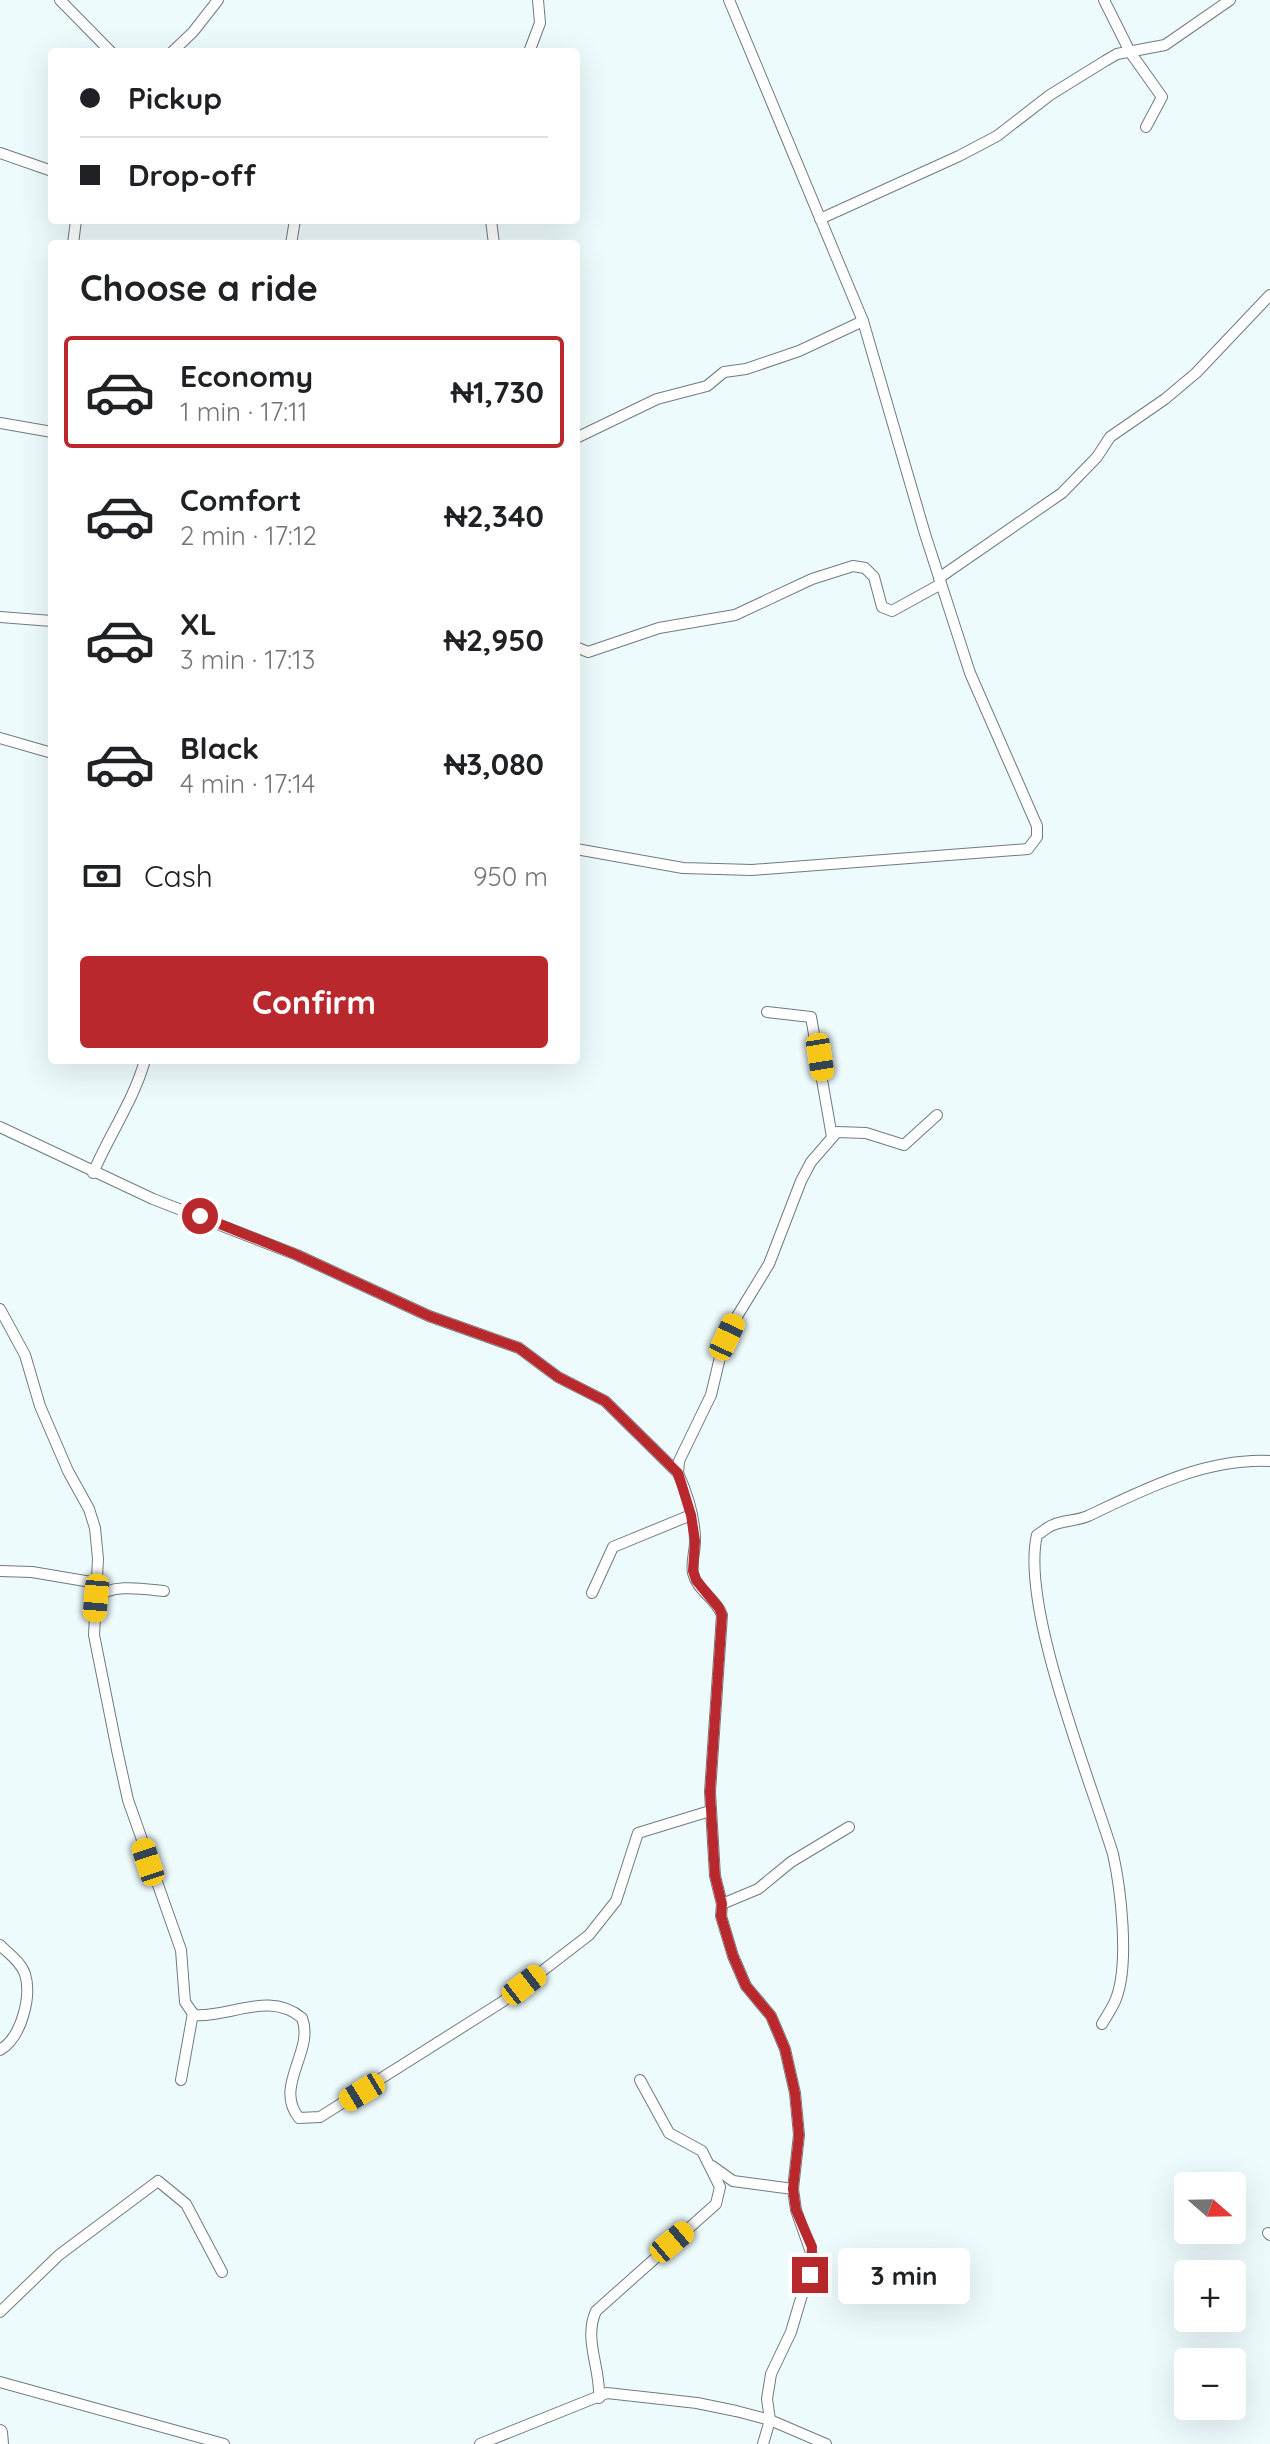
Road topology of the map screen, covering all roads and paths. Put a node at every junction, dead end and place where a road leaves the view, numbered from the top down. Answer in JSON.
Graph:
{"nodes":[{"id":1,"x":60,"y":0,"type":"edge"},
{"id":2,"x":218,"y":0,"type":"edge"},
{"id":3,"x":538,"y":0,"type":"edge"},
{"id":4,"x":729,"y":0,"type":"edge"},
{"id":5,"x":1104,"y":0,"type":"edge"},
{"id":6,"x":1230,"y":0,"type":"edge"},
{"id":7,"x":107,"y":48,"type":"edge"},
{"id":8,"x":176,"y":48,"type":"edge"},
{"id":9,"x":531,"y":48,"type":"edge"},
{"id":10,"x":1130,"y":52,"type":"junction"},
{"id":11,"x":1146,"y":127,"type":"dead end"},
{"id":12,"x":0,"y":153,"type":"edge"},
{"id":13,"x":48,"y":170,"type":"edge"},
{"id":14,"x":820,"y":219,"type":"junction"},
{"id":15,"x":1270,"y":295,"type":"edge"},
{"id":16,"x":863,"y":321,"type":"junction"},
{"id":17,"x":0,"y":423,"type":"edge"},
{"id":18,"x":48,"y":431,"type":"edge"},
{"id":19,"x":580,"y":436,"type":"edge"},
{"id":20,"x":940,"y":581,"type":"junction"},
{"id":21,"x":0,"y":617,"type":"edge"},
{"id":22,"x":48,"y":621,"type":"edge"},
{"id":23,"x":580,"y":650,"type":"edge"},
{"id":24,"x":0,"y":738,"type":"edge"},
{"id":25,"x":48,"y":752,"type":"edge"},
{"id":26,"x":580,"y":850,"type":"edge"},
{"id":27,"x":767,"y":1012,"type":"dead end"},
{"id":28,"x":144,"y":1064,"type":"edge"},
{"id":29,"x":937,"y":1115,"type":"dead end"},
{"id":30,"x":0,"y":1127,"type":"edge"},
{"id":31,"x":832,"y":1137,"type":"junction"},
{"id":32,"x":93,"y":1173,"type":"junction"},
{"id":33,"x":0,"y":1309,"type":"edge"},
{"id":34,"x":1270,"y":1461,"type":"edge"},
{"id":35,"x":678,"y":1473,"type":"junction"},
{"id":36,"x":691,"y":1515,"type":"junction"},
{"id":37,"x":0,"y":1571,"type":"edge"},
{"id":38,"x":97,"y":1583,"type":"junction"},
{"id":39,"x":164,"y":1591,"type":"dead end"},
{"id":40,"x":592,"y":1593,"type":"dead end"},
{"id":41,"x":96,"y":1598,"type":"junction"},
{"id":42,"x":710,"y":1811,"type":"junction"},
{"id":43,"x":849,"y":1827,"type":"dead end"},
{"id":44,"x":722,"y":1904,"type":"junction"},
{"id":45,"x":0,"y":1945,"type":"edge"},
{"id":46,"x":193,"y":2013,"type":"junction"},
{"id":47,"x":1102,"y":2024,"type":"dead end"},
{"id":48,"x":0,"y":2050,"type":"edge"},
{"id":49,"x":181,"y":2080,"type":"dead end"},
{"id":50,"x":640,"y":2080,"type":"dead end"},
{"id":51,"x":709,"y":2163,"type":"junction"},
{"id":52,"x":793,"y":2189,"type":"junction"},
{"id":53,"x":222,"y":2272,"type":"dead end"},
{"id":54,"x":0,"y":2312,"type":"edge"},
{"id":55,"x":0,"y":2382,"type":"edge"},
{"id":56,"x":599,"y":2398,"type":"junction"},
{"id":57,"x":770,"y":2420,"type":"junction"},
{"id":58,"x":0,"y":2432,"type":"edge"},
{"id":59,"x":1,"y":2444,"type":"edge"},
{"id":60,"x":224,"y":2444,"type":"edge"},
{"id":61,"x":480,"y":2444,"type":"edge"},
{"id":62,"x":763,"y":2444,"type":"edge"},
{"id":63,"x":826,"y":2444,"type":"edge"}],
"edges":[{"from":1,"to":7,"type":"street"},
{"from":2,"to":8,"type":"street"},
{"from":3,"to":9,"type":"street"},
{"from":4,"to":14,"type":"street"},
{"from":5,"to":10,"type":"street"},
{"from":6,"to":10,"type":"street"},
{"from":10,"to":11,"type":"street"},
{"from":10,"to":14,"type":"street"},
{"from":12,"to":13,"type":"street"},
{"from":14,"to":16,"type":"street"},
{"from":15,"to":20,"type":"street"},
{"from":16,"to":19,"type":"street"},
{"from":16,"to":20,"type":"street"},
{"from":17,"to":18,"type":"street"},
{"from":20,"to":23,"type":"street"},
{"from":20,"to":26,"type":"street"},
{"from":21,"to":22,"type":"street"},
{"from":24,"to":25,"type":"street"},
{"from":27,"to":31,"type":"street"},
{"from":28,"to":32,"type":"street"},
{"from":29,"to":31,"type":"street"},
{"from":30,"to":32,"type":"street"},
{"from":31,"to":35,"type":"street"},
{"from":32,"to":35,"type":"street"},
{"from":33,"to":38,"type":"street"},
{"from":34,"to":47,"type":"street"},
{"from":35,"to":36,"type":"street"},
{"from":36,"to":40,"type":"street"},
{"from":36,"to":42,"type":"street"},
{"from":37,"to":38,"type":"street"},
{"from":38,"to":41,"type":"street"},
{"from":39,"to":41,"type":"street"},
{"from":41,"to":46,"type":"street"},
{"from":42,"to":44,"type":"street"},
{"from":42,"to":46,"type":"street"},
{"from":43,"to":44,"type":"street"},
{"from":44,"to":52,"type":"street"},
{"from":45,"to":48,"type":"street"},
{"from":46,"to":49,"type":"street"},
{"from":50,"to":51,"type":"street"},
{"from":51,"to":52,"type":"street"},
{"from":51,"to":56,"type":"street"},
{"from":52,"to":57,"type":"street"},
{"from":53,"to":54,"type":"street"},
{"from":55,"to":60,"type":"street"},
{"from":56,"to":57,"type":"street"},
{"from":56,"to":61,"type":"street"},
{"from":57,"to":62,"type":"street"},
{"from":57,"to":63,"type":"street"},
{"from":58,"to":59,"type":"main road"}]}
